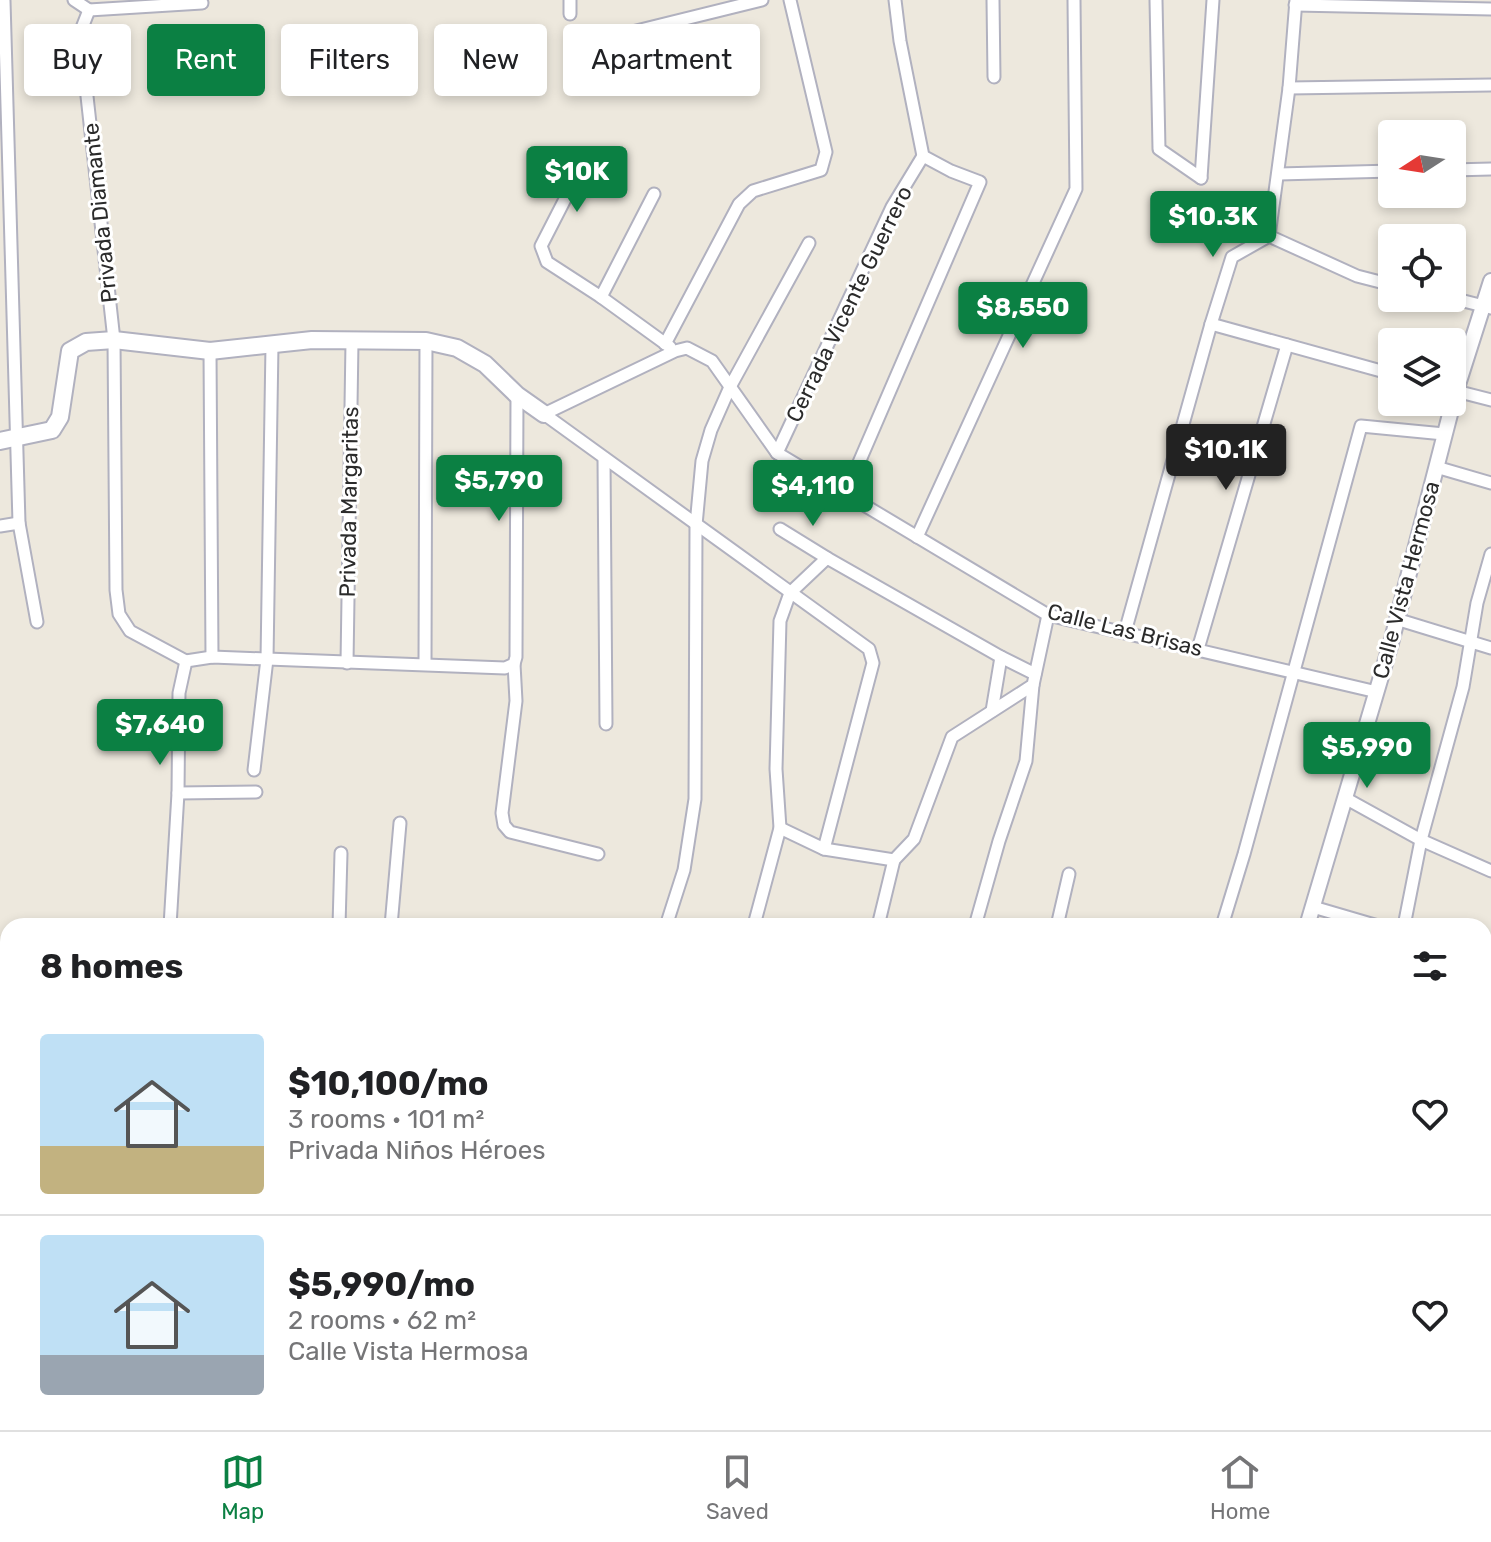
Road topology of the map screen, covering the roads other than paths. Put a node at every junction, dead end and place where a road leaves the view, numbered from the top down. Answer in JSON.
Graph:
{"nodes":[{"id":1,"x":74,"y":0,"type":"edge"},
{"id":2,"x":570,"y":0,"type":"edge"},
{"id":3,"x":762,"y":0,"type":"edge"},
{"id":4,"x":790,"y":0,"type":"edge"},
{"id":5,"x":895,"y":0,"type":"edge"},
{"id":6,"x":993,"y":0,"type":"edge"},
{"id":7,"x":1074,"y":0,"type":"edge"},
{"id":8,"x":1156,"y":0,"type":"edge"},
{"id":9,"x":1213,"y":0,"type":"edge"},
{"id":10,"x":5,"y":1,"type":"edge"},
{"id":11,"x":202,"y":3,"type":"dead end"},
{"id":12,"x":1296,"y":3,"type":"edge"},
{"id":13,"x":1378,"y":3,"type":"edge"},
{"id":14,"x":1412,"y":4,"type":"edge"},
{"id":15,"x":1491,"y":9,"type":"edge"},
{"id":16,"x":89,"y":10,"type":"junction"},
{"id":17,"x":570,"y":14,"type":"dead end"},
{"id":18,"x":665,"y":24,"type":"edge"},
{"id":19,"x":994,"y":77,"type":"dead end"},
{"id":20,"x":1491,"y":85,"type":"edge"},
{"id":21,"x":1289,"y":88,"type":"junction"},
{"id":22,"x":923,"y":156,"type":"junction"},
{"id":23,"x":583,"y":164,"type":"dead end"},
{"id":24,"x":1491,"y":169,"type":"edge"},
{"id":25,"x":1466,"y":170,"type":"edge"},
{"id":26,"x":1378,"y":171,"type":"edge"},
{"id":27,"x":1279,"y":174,"type":"junction"},
{"id":28,"x":654,"y":194,"type":"dead end"},
{"id":29,"x":1269,"y":236,"type":"junction"},
{"id":30,"x":809,"y":243,"type":"dead end"},
{"id":31,"x":1378,"y":281,"type":"edge"},
{"id":32,"x":1491,"y":281,"type":"edge"},
{"id":33,"x":601,"y":297,"type":"junction"},
{"id":34,"x":1466,"y":301,"type":"edge"},
{"id":35,"x":1486,"y":306,"type":"edge"},
{"id":36,"x":1211,"y":324,"type":"junction"},
{"id":37,"x":114,"y":340,"type":"junction"},
{"id":38,"x":426,"y":341,"type":"junction"},
{"id":39,"x":352,"y":342,"type":"junction"},
{"id":40,"x":272,"y":345,"type":"junction"},
{"id":41,"x":1287,"y":345,"type":"junction"},
{"id":42,"x":670,"y":348,"type":"junction"},
{"id":43,"x":210,"y":351,"type":"junction"},
{"id":44,"x":1466,"y":358,"type":"edge"},
{"id":45,"x":1378,"y":370,"type":"edge"},
{"id":46,"x":730,"y":387,"type":"junction"},
{"id":47,"x":1466,"y":393,"type":"edge"},
{"id":48,"x":517,"y":395,"type":"junction"},
{"id":49,"x":1491,"y":400,"type":"edge"},
{"id":50,"x":544,"y":414,"type":"junction"},
{"id":51,"x":1448,"y":416,"type":"edge"},
{"id":52,"x":1444,"y":434,"type":"junction"},
{"id":53,"x":8,"y":440,"type":"edge"},
{"id":54,"x":777,"y":453,"type":"junction"},
{"id":55,"x":604,"y":458,"type":"junction"},
{"id":56,"x":1436,"y":467,"type":"junction"},
{"id":57,"x":1491,"y":483,"type":"edge"},
{"id":58,"x":845,"y":495,"type":"junction"},
{"id":59,"x":19,"y":523,"type":"junction"},
{"id":60,"x":696,"y":525,"type":"junction"},
{"id":61,"x":0,"y":526,"type":"edge"},
{"id":62,"x":780,"y":529,"type":"dead end"},
{"id":63,"x":917,"y":537,"type":"junction"},
{"id":64,"x":1491,"y":554,"type":"edge"},
{"id":65,"x":827,"y":558,"type":"junction"},
{"id":66,"x":790,"y":593,"type":"junction"},
{"id":67,"x":1048,"y":615,"type":"junction"},
{"id":68,"x":1396,"y":619,"type":"junction"},
{"id":69,"x":37,"y":622,"type":"dead end"},
{"id":70,"x":1125,"y":632,"type":"junction"},
{"id":71,"x":1471,"y":642,"type":"junction"},
{"id":72,"x":1491,"y":648,"type":"edge"},
{"id":73,"x":1198,"y":649,"type":"junction"},
{"id":74,"x":212,"y":657,"type":"junction"},
{"id":75,"x":1001,"y":657,"type":"junction"},
{"id":76,"x":267,"y":659,"type":"junction"},
{"id":77,"x":186,"y":661,"type":"junction"},
{"id":78,"x":347,"y":663,"type":"junction"},
{"id":79,"x":425,"y":663,"type":"junction"},
{"id":80,"x":514,"y":664,"type":"junction"},
{"id":81,"x":1294,"y":672,"type":"junction"},
{"id":82,"x":1034,"y":679,"type":"junction"},
{"id":83,"x":1377,"y":692,"type":"junction"},
{"id":84,"x":992,"y":711,"type":"junction"},
{"id":85,"x":606,"y":724,"type":"dead end"},
{"id":86,"x":254,"y":770,"type":"dead end"},
{"id":87,"x":256,"y":792,"type":"dead end"},
{"id":88,"x":178,"y":793,"type":"junction"},
{"id":89,"x":1345,"y":798,"type":"junction"},
{"id":90,"x":400,"y":823,"type":"dead end"},
{"id":91,"x":780,"y":828,"type":"junction"},
{"id":92,"x":1421,"y":840,"type":"junction"},
{"id":93,"x":824,"y":849,"type":"junction"},
{"id":94,"x":341,"y":853,"type":"dead end"},
{"id":95,"x":598,"y":854,"type":"dead end"},
{"id":96,"x":894,"y":860,"type":"junction"},
{"id":97,"x":1491,"y":871,"type":"edge"},
{"id":98,"x":1069,"y":874,"type":"dead end"},
{"id":99,"x":1313,"y":907,"type":"junction"},
{"id":100,"x":170,"y":918,"type":"edge"},
{"id":101,"x":339,"y":918,"type":"edge"},
{"id":102,"x":392,"y":918,"type":"edge"},
{"id":103,"x":669,"y":918,"type":"edge"},
{"id":104,"x":756,"y":918,"type":"edge"},
{"id":105,"x":880,"y":918,"type":"edge"},
{"id":106,"x":977,"y":918,"type":"edge"},
{"id":107,"x":1061,"y":918,"type":"edge"},
{"id":108,"x":1224,"y":918,"type":"edge"},
{"id":109,"x":1310,"y":918,"type":"edge"},
{"id":110,"x":1351,"y":918,"type":"edge"},
{"id":111,"x":1406,"y":918,"type":"edge"}],
"edges":[{"from":1,"to":16,"type":"street"},
{"from":2,"to":17,"type":"street"},
{"from":3,"to":18,"type":"street"},
{"from":4,"to":42,"type":"street"},
{"from":5,"to":22,"type":"street"},
{"from":6,"to":19,"type":"street"},
{"from":7,"to":63,"type":"street"},
{"from":8,"to":9,"type":"street"},
{"from":10,"to":53,"type":"street"},
{"from":11,"to":16,"type":"street"},
{"from":12,"to":13,"type":"street"},
{"from":12,"to":21,"type":"street"},
{"from":13,"to":14,"type":"street"},
{"from":14,"to":15,"type":"street"},
{"from":16,"to":37,"type":"street","name":"Privada Diamante"},
{"from":20,"to":21,"type":"street"},
{"from":21,"to":27,"type":"street"},
{"from":22,"to":54,"type":"street","name":"Cerrada Vicente Guerrero"},
{"from":22,"to":58,"type":"street"},
{"from":23,"to":33,"type":"street"},
{"from":24,"to":25,"type":"street"},
{"from":26,"to":27,"type":"street"},
{"from":27,"to":29,"type":"street"},
{"from":28,"to":33,"type":"street"},
{"from":29,"to":31,"type":"street"},
{"from":29,"to":36,"type":"street"},
{"from":30,"to":46,"type":"street"},
{"from":32,"to":35,"type":"street","name":"Calle Vista Hermosa"},
{"from":33,"to":42,"type":"street"},
{"from":34,"to":35,"type":"street"},
{"from":35,"to":44,"type":"street","name":"Calle Vista Hermosa"},
{"from":36,"to":41,"type":"street"},
{"from":36,"to":70,"type":"street"},
{"from":37,"to":43,"type":"main road"},
{"from":37,"to":53,"type":"main road"},
{"from":37,"to":77,"type":"street","name":"Privada Diamante"},
{"from":38,"to":39,"type":"main road"},
{"from":38,"to":48,"type":"main road"},
{"from":38,"to":79,"type":"street"},
{"from":39,"to":40,"type":"main road"},
{"from":39,"to":78,"type":"street","name":"Privada Margaritas"},
{"from":40,"to":43,"type":"main road"},
{"from":40,"to":76,"type":"street"},
{"from":41,"to":45,"type":"street"},
{"from":41,"to":73,"type":"street"},
{"from":42,"to":46,"type":"street","name":"Calle Las Brisas"},
{"from":42,"to":50,"type":"street"},
{"from":43,"to":74,"type":"street"},
{"from":46,"to":54,"type":"street","name":"Calle Las Brisas"},
{"from":46,"to":60,"type":"street"},
{"from":47,"to":49,"type":"street"},
{"from":48,"to":50,"type":"main road"},
{"from":48,"to":80,"type":"street"},
{"from":50,"to":55,"type":"street"},
{"from":51,"to":52,"type":"street","name":"Calle Vista Hermosa"},
{"from":52,"to":56,"type":"street","name":"Calle Vista Hermosa"},
{"from":52,"to":81,"type":"street"},
{"from":53,"to":59,"type":"street"},
{"from":54,"to":58,"type":"street","name":"Calle Las Brisas"},
{"from":55,"to":60,"type":"street"},
{"from":55,"to":85,"type":"street"},
{"from":56,"to":57,"type":"street"},
{"from":56,"to":68,"type":"street","name":"Calle Vista Hermosa"},
{"from":58,"to":63,"type":"street","name":"Calle Las Brisas"},
{"from":59,"to":61,"type":"street"},
{"from":59,"to":69,"type":"street"},
{"from":60,"to":66,"type":"street"},
{"from":60,"to":103,"type":"street"},
{"from":62,"to":65,"type":"street"},
{"from":63,"to":67,"type":"street","name":"Calle Las Brisas"},
{"from":64,"to":71,"type":"street"},
{"from":65,"to":66,"type":"street"},
{"from":65,"to":75,"type":"street"},
{"from":66,"to":91,"type":"street"},
{"from":66,"to":93,"type":"street"},
{"from":67,"to":70,"type":"street","name":"Calle Las Brisas"},
{"from":67,"to":82,"type":"street"},
{"from":68,"to":71,"type":"street"},
{"from":68,"to":83,"type":"street","name":"Calle Vista Hermosa"},
{"from":70,"to":73,"type":"street","name":"Calle Las Brisas"},
{"from":71,"to":72,"type":"street"},
{"from":71,"to":92,"type":"street"},
{"from":73,"to":81,"type":"street","name":"Calle Las Brisas"},
{"from":74,"to":76,"type":"street"},
{"from":74,"to":77,"type":"street"},
{"from":75,"to":82,"type":"street"},
{"from":75,"to":84,"type":"street"},
{"from":76,"to":78,"type":"street"},
{"from":76,"to":86,"type":"street"},
{"from":77,"to":88,"type":"street"},
{"from":78,"to":79,"type":"street"},
{"from":79,"to":80,"type":"street"},
{"from":80,"to":95,"type":"street"},
{"from":81,"to":83,"type":"street","name":"Calle Las Brisas"},
{"from":81,"to":108,"type":"street"},
{"from":82,"to":84,"type":"street"},
{"from":82,"to":106,"type":"street"},
{"from":83,"to":89,"type":"street","name":"Calle Vista Hermosa"},
{"from":84,"to":96,"type":"street"},
{"from":87,"to":88,"type":"street"},
{"from":88,"to":100,"type":"street"},
{"from":89,"to":92,"type":"street"},
{"from":89,"to":99,"type":"street","name":"Calle Vista Hermosa"},
{"from":90,"to":102,"type":"street"},
{"from":91,"to":93,"type":"street"},
{"from":91,"to":104,"type":"street"},
{"from":92,"to":97,"type":"street"},
{"from":92,"to":111,"type":"street"},
{"from":93,"to":96,"type":"street"},
{"from":94,"to":101,"type":"street"},
{"from":96,"to":105,"type":"street"},
{"from":98,"to":107,"type":"street"},
{"from":99,"to":109,"type":"street","name":"Calle Vista Hermosa"},
{"from":99,"to":110,"type":"street"}]}
